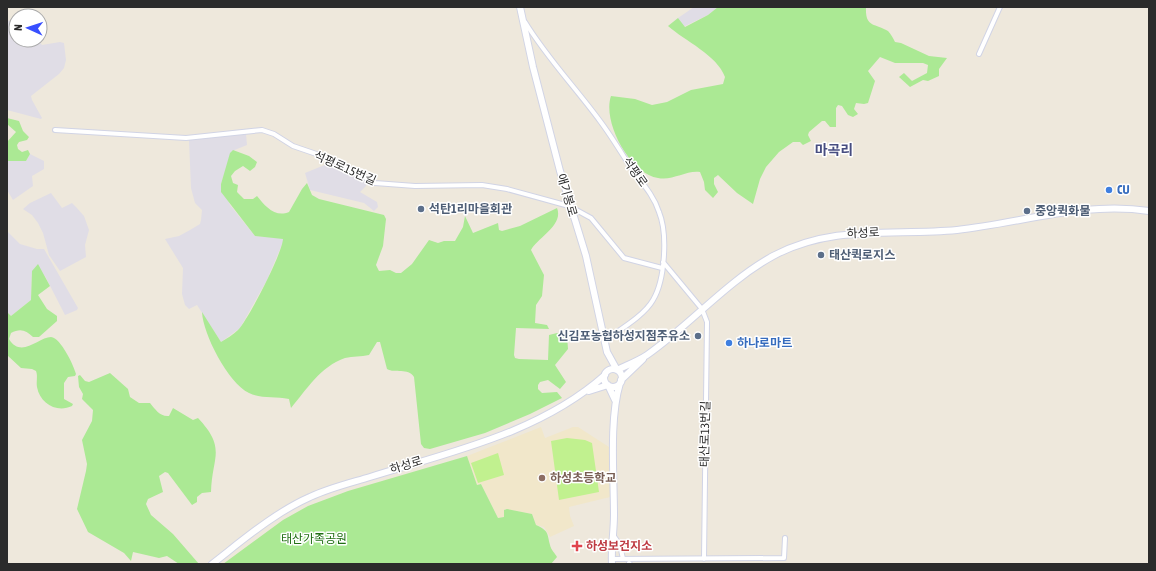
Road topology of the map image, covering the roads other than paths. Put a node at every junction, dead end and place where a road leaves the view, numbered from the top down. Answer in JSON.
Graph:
{"nodes":[{"id":1,"x":520,"y":7,"type":"edge"},
{"id":2,"x":1000,"y":7,"type":"edge"},
{"id":3,"x":523,"y":18,"type":"junction"},
{"id":4,"x":979,"y":54,"type":"dead end"},
{"id":5,"x":54,"y":130,"type":"dead end"},
{"id":6,"x":569,"y":206,"type":"junction"},
{"id":7,"x":1149,"y":211,"type":"edge"},
{"id":8,"x":663,"y":262,"type":"junction"},
{"id":9,"x":662,"y":268,"type":"junction"},
{"id":10,"x":702,"y":309,"type":"junction"},
{"id":11,"x":604,"y":341,"type":"junction"},
{"id":12,"x":607,"y":352,"type":"junction"},
{"id":13,"x":646,"y":355,"type":"junction"},
{"id":14,"x":617,"y":370,"type":"junction"},
{"id":15,"x":605,"y":374,"type":"junction"},
{"id":16,"x":620,"y":381,"type":"junction"},
{"id":17,"x":608,"y":385,"type":"junction"},
{"id":18,"x":584,"y":392,"type":"junction"},
{"id":19,"x":615,"y":402,"type":"junction"},
{"id":20,"x":613,"y":535,"type":"junction"},
{"id":21,"x":784,"y":538,"type":"dead end"},
{"id":22,"x":623,"y":559,"type":"junction"},
{"id":23,"x":704,"y":559,"type":"junction"},
{"id":24,"x":612,"y":561,"type":"edge"},
{"id":25,"x":629,"y":563,"type":"edge"},
{"id":26,"x":212,"y":564,"type":"edge"}],
"edges":[{"from":1,"to":3,"type":"street","name":"석평로"},
{"from":2,"to":4,"type":"street"},
{"from":3,"to":6,"type":"street","name":"애기봉로"},
{"from":3,"to":8,"type":"street","name":"석평로"},
{"from":5,"to":6,"type":"street","name":"석평로15번길"},
{"from":6,"to":9,"type":"street","name":"석평로15번길"},
{"from":6,"to":11,"type":"street","name":"애기봉로"},
{"from":7,"to":10,"type":"street","name":"하성로"},
{"from":8,"to":9,"type":"street","name":"석평로"},
{"from":8,"to":10,"type":"street"},
{"from":9,"to":11,"type":"street","name":"석평로"},
{"from":10,"to":13,"type":"street","name":"하성로"},
{"from":10,"to":23,"type":"street","name":"태산로13번길"},
{"from":11,"to":12,"type":"street","name":"애기봉로"},
{"from":12,"to":14,"type":"street","name":"애기봉로"},
{"from":12,"to":15,"type":"street"},
{"from":13,"to":14,"type":"street","name":"하성로"},
{"from":13,"to":16,"type":"street"},
{"from":14,"to":15,"type":"street"},
{"from":14,"to":16,"type":"street"},
{"from":15,"to":17,"type":"street"},
{"from":15,"to":18,"type":"street","name":"하성로"},
{"from":16,"to":17,"type":"street"},
{"from":16,"to":19,"type":"street"},
{"from":17,"to":18,"type":"street"},
{"from":17,"to":19,"type":"street"},
{"from":18,"to":26,"type":"street","name":"하성로"},
{"from":19,"to":20,"type":"street"},
{"from":20,"to":22,"type":"street"},
{"from":20,"to":24,"type":"street"},
{"from":21,"to":23,"type":"street"},
{"from":22,"to":24,"type":"street"},
{"from":22,"to":25,"type":"street"},
{"from":23,"to":25,"type":"street"}]}
